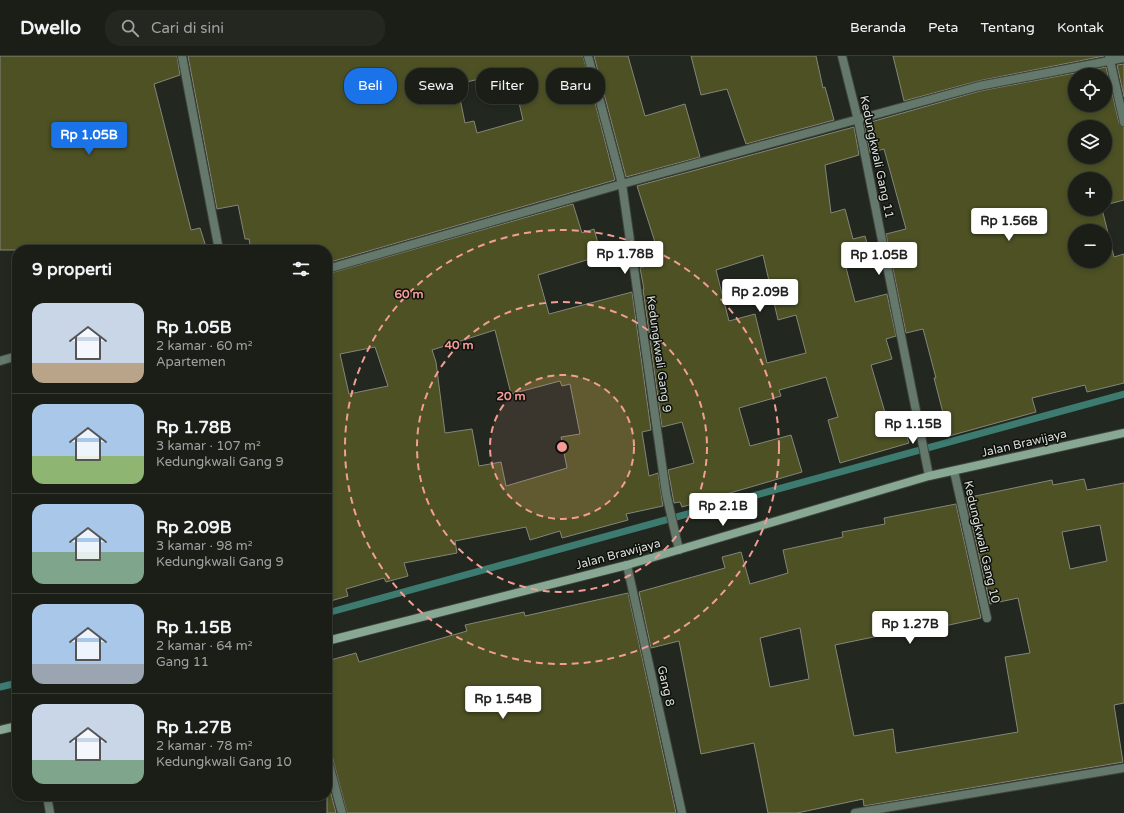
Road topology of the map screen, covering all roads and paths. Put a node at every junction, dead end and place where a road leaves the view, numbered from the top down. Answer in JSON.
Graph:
{"nodes":[{"id":1,"x":182,"y":56,"type":"edge"},
{"id":2,"x":588,"y":56,"type":"edge"},
{"id":3,"x":842,"y":56,"type":"edge"},
{"id":4,"x":1110,"y":58,"type":"edge"},
{"id":5,"x":1124,"y":58,"type":"edge"},
{"id":6,"x":858,"y":120,"type":"junction"},
{"id":7,"x":1124,"y":122,"type":"edge"},
{"id":8,"x":622,"y":184,"type":"junction"},
{"id":9,"x":218,"y":245,"type":"edge"},
{"id":10,"x":332,"y":267,"type":"edge"},
{"id":11,"x":12,"y":357,"type":"edge"},
{"id":12,"x":0,"y":361,"type":"edge"},
{"id":13,"x":1124,"y":433,"type":"edge"},
{"id":14,"x":954,"y":471,"type":"junction"},
{"id":15,"x":929,"y":476,"type":"junction"},
{"id":16,"x":679,"y":550,"type":"junction"},
{"id":17,"x":627,"y":565,"type":"junction"},
{"id":18,"x":987,"y":618,"type":"dead end"},
{"id":19,"x":332,"y":640,"type":"edge"},
{"id":20,"x":12,"y":727,"type":"edge"},
{"id":21,"x":0,"y":730,"type":"edge"},
{"id":22,"x":1124,"y":768,"type":"edge"},
{"id":23,"x":332,"y":776,"type":"edge"},
{"id":24,"x":48,"y":801,"type":"edge"},
{"id":25,"x":50,"y":813,"type":"edge"},
{"id":26,"x":342,"y":813,"type":"edge"},
{"id":27,"x":682,"y":813,"type":"edge"},
{"id":28,"x":855,"y":813,"type":"edge"}],
"edges":[{"from":1,"to":9,"type":"street"},
{"from":2,"to":8,"type":"street","name":"Kedungkwali Gang 9"},
{"from":3,"to":6,"type":"street","name":"Kedungkwali Gang 11"},
{"from":4,"to":5,"type":"street"},
{"from":4,"to":6,"type":"street"},
{"from":4,"to":7,"type":"street"},
{"from":6,"to":8,"type":"street"},
{"from":6,"to":15,"type":"street","name":"Kedungkwali Gang 11"},
{"from":8,"to":10,"type":"street"},
{"from":8,"to":16,"type":"street","name":"Kedungkwali Gang 9"},
{"from":11,"to":12,"type":"street"},
{"from":13,"to":14,"type":"main road","name":"Jalan Brawijaya"},
{"from":14,"to":15,"type":"main road","name":"Jalan Brawijaya"},
{"from":14,"to":18,"type":"street","name":"Kedungkwali Gang 10"},
{"from":15,"to":16,"type":"main road","name":"Jalan Brawijaya"},
{"from":16,"to":17,"type":"main road","name":"Jalan Brawijaya"},
{"from":17,"to":19,"type":"main road","name":"Jalan Brawijaya"},
{"from":17,"to":27,"type":"street","name":"Gang 8"},
{"from":20,"to":21,"type":"main road"},
{"from":22,"to":28,"type":"street"},
{"from":23,"to":26,"type":"street"},
{"from":24,"to":25,"type":"street"}]}
